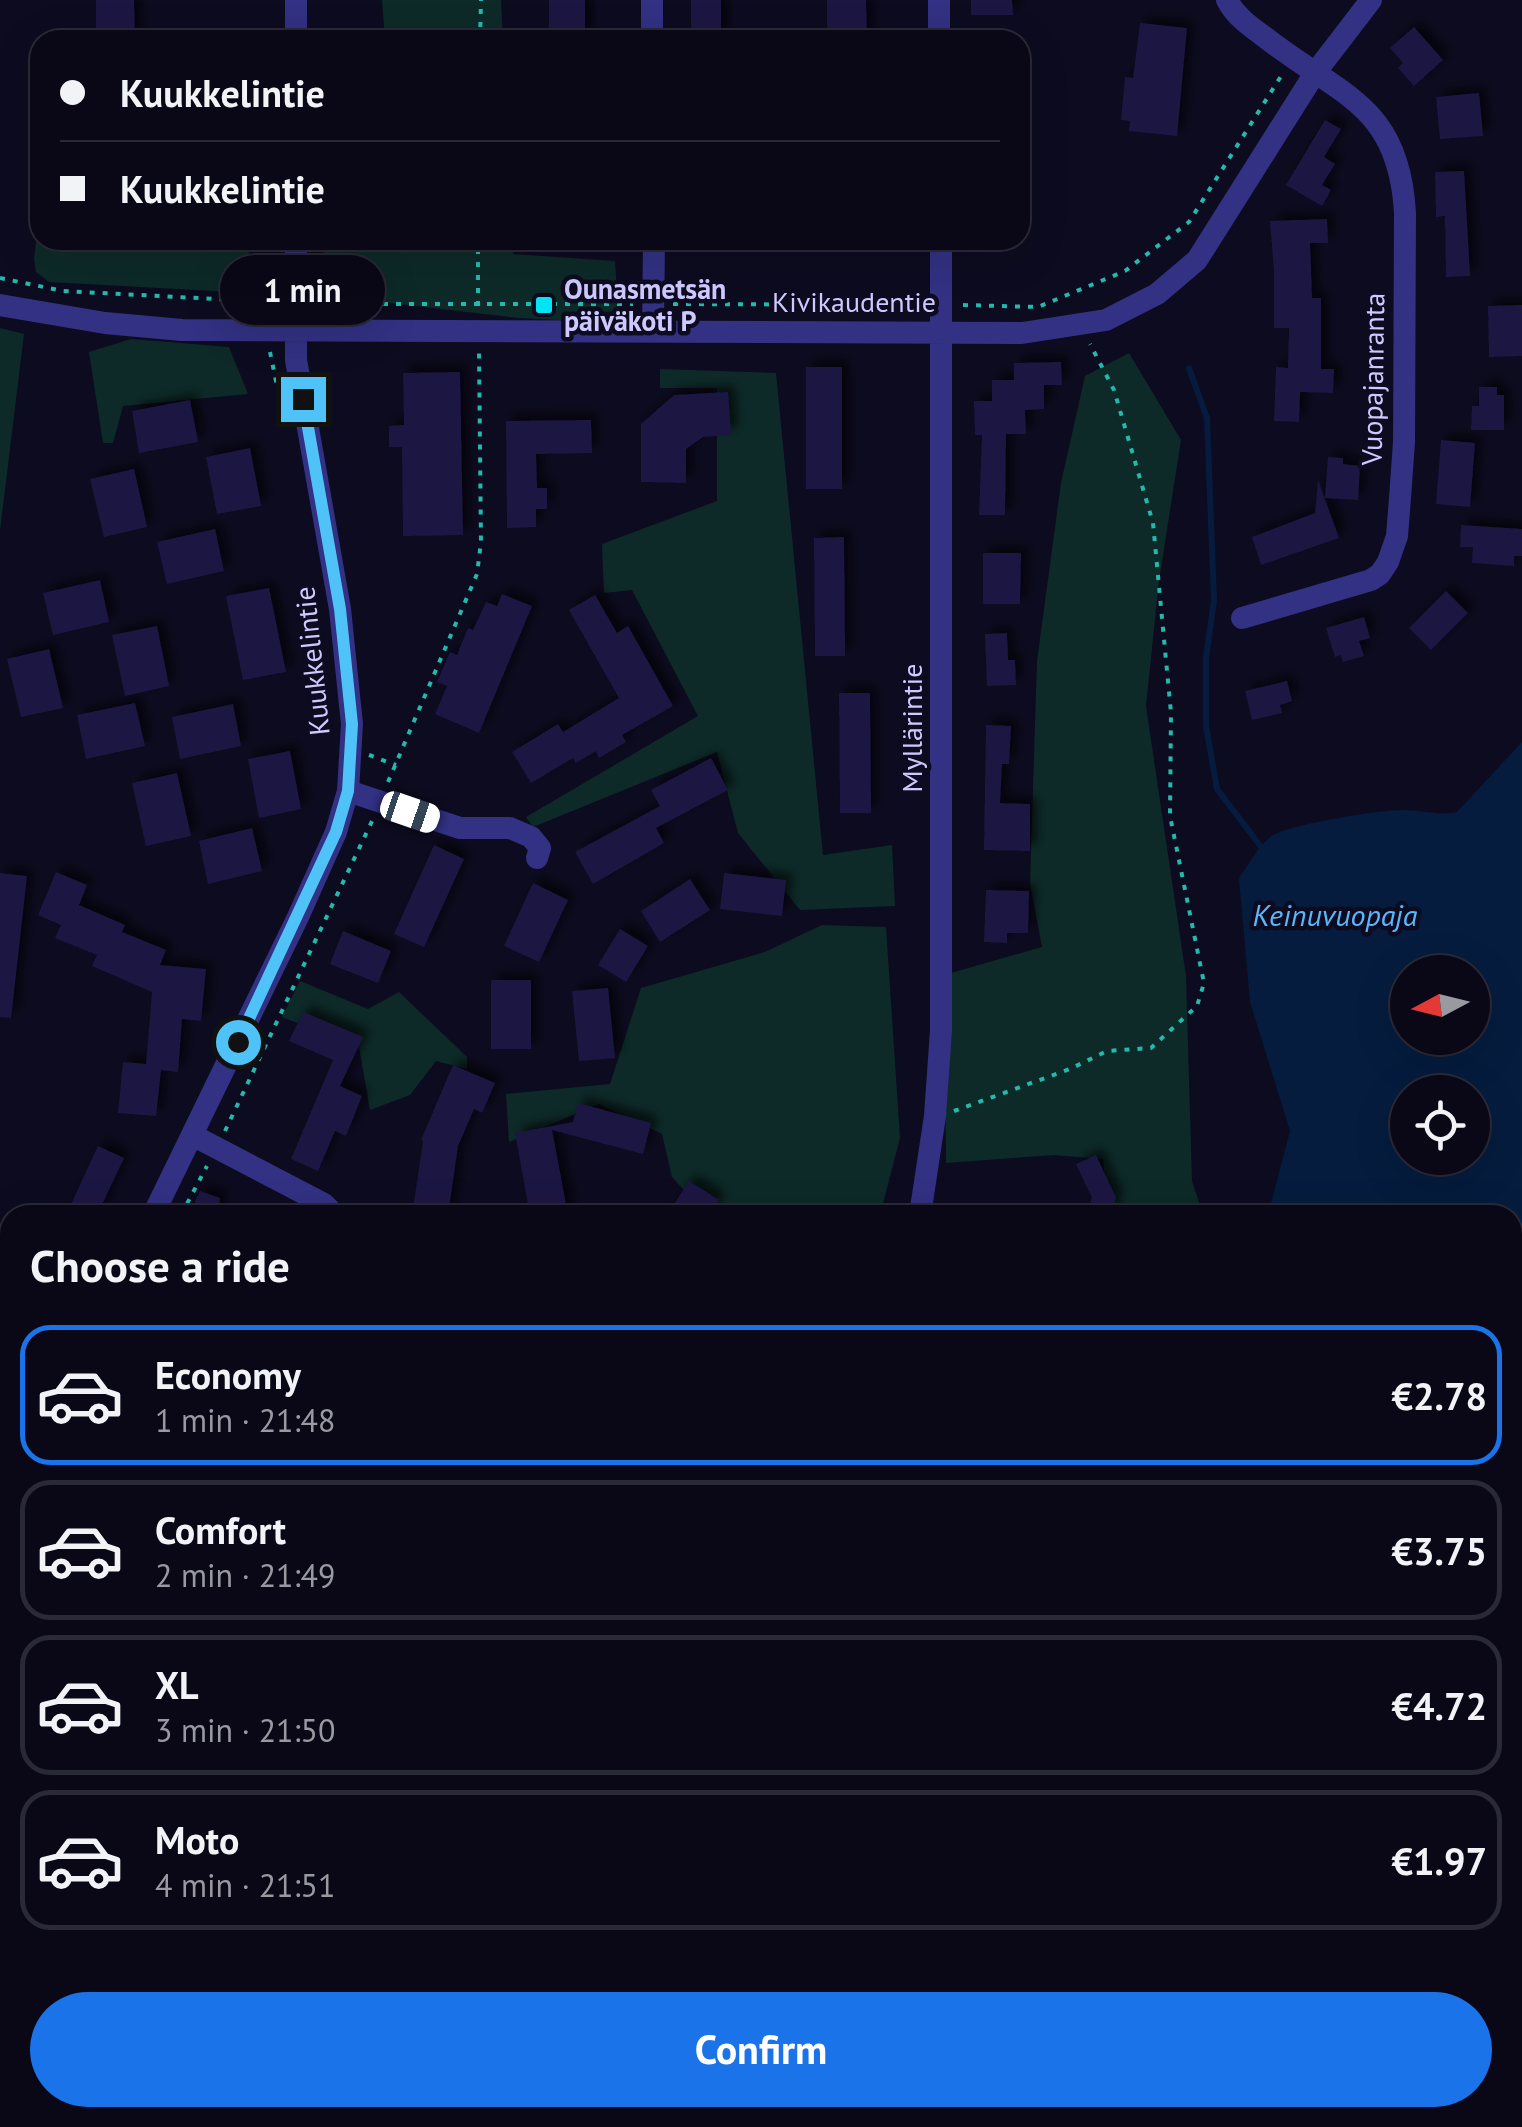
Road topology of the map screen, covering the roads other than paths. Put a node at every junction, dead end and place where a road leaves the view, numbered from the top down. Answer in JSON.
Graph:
{"nodes":[{"id":1,"x":296,"y":0,"type":"edge"},
{"id":2,"x":652,"y":0,"type":"edge"},
{"id":3,"x":939,"y":0,"type":"edge"},
{"id":4,"x":1227,"y":0,"type":"edge"},
{"id":5,"x":1370,"y":0,"type":"edge"},
{"id":6,"x":296,"y":30,"type":"edge"},
{"id":7,"x":652,"y":30,"type":"edge"},
{"id":8,"x":939,"y":30,"type":"edge"},
{"id":9,"x":1315,"y":73,"type":"junction"},
{"id":10,"x":296,"y":250,"type":"edge"},
{"id":11,"x":654,"y":250,"type":"edge"},
{"id":12,"x":941,"y":250,"type":"edge"},
{"id":13,"x":0,"y":305,"type":"edge"},
{"id":14,"x":653,"y":331,"type":"junction"},
{"id":15,"x":294,"y":332,"type":"junction"},
{"id":16,"x":943,"y":333,"type":"junction"},
{"id":17,"x":1242,"y":618,"type":"dead end"},
{"id":18,"x":348,"y":791,"type":"junction"},
{"id":19,"x":537,"y":858,"type":"dead end"},
{"id":20,"x":194,"y":1136,"type":"junction"},
{"id":21,"x":158,"y":1205,"type":"edge"},
{"id":22,"x":325,"y":1205,"type":"edge"},
{"id":23,"x":922,"y":1205,"type":"edge"}],
"edges":[{"from":1,"to":6,"type":"street"},
{"from":2,"to":7,"type":"street"},
{"from":3,"to":8,"type":"street"},
{"from":4,"to":9,"type":"street","name":"Vuopajanranta"},
{"from":5,"to":9,"type":"street","name":"Kivikaudentie"},
{"from":9,"to":16,"type":"street","name":"Kivikaudentie"},
{"from":9,"to":17,"type":"street","name":"Vuopajanranta"},
{"from":10,"to":15,"type":"street","name":"Kuukkelintie"},
{"from":11,"to":14,"type":"street"},
{"from":12,"to":16,"type":"street","name":"Myllärintie"},
{"from":13,"to":15,"type":"street","name":"Kivikaudentie"},
{"from":14,"to":15,"type":"street","name":"Kivikaudentie"},
{"from":14,"to":16,"type":"street","name":"Kivikaudentie"},
{"from":15,"to":18,"type":"street","name":"Kuukkelintie"},
{"from":16,"to":23,"type":"street","name":"Myllärintie"},
{"from":18,"to":19,"type":"street"},
{"from":18,"to":20,"type":"street","name":"Kuukkelintie"},
{"from":20,"to":21,"type":"street","name":"Kuukkelintie"},
{"from":20,"to":22,"type":"street"}]}
